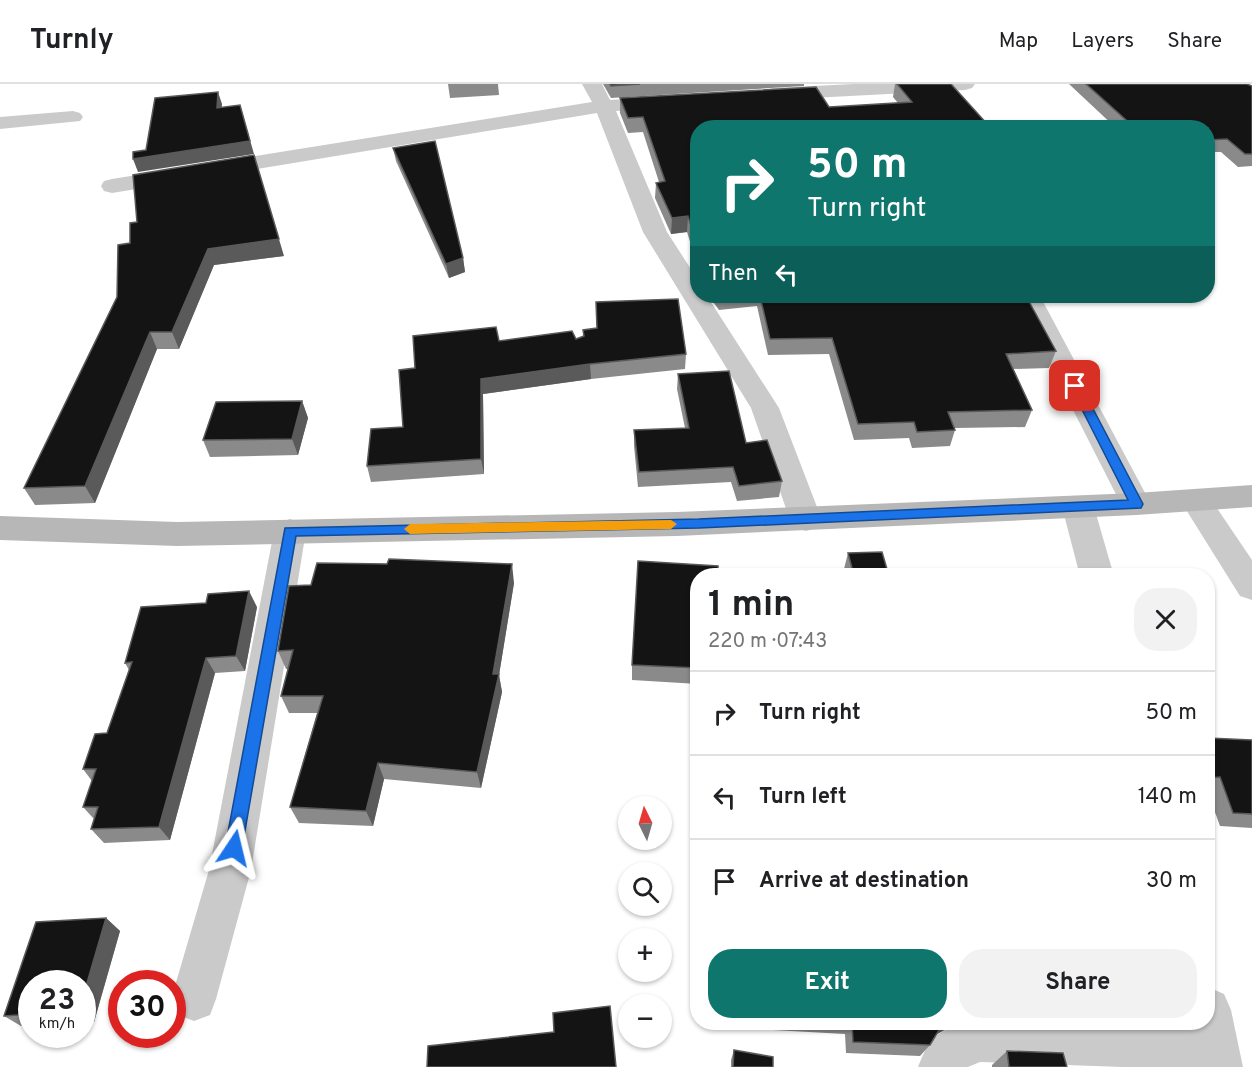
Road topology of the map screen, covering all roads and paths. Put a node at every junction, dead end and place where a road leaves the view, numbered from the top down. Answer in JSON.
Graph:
{"nodes":[{"id":1,"x":965,"y":84,"type":"edge"},
{"id":2,"x":598,"y":95,"type":"edge"},
{"id":3,"x":755,"y":96,"type":"edge"},
{"id":4,"x":685,"y":100,"type":"edge"},
{"id":5,"x":73,"y":117,"type":"dead end"},
{"id":6,"x":0,"y":123,"type":"edge"},
{"id":7,"x":112,"y":186,"type":"dead end"},
{"id":8,"x":690,"y":288,"type":"edge"},
{"id":9,"x":699,"y":303,"type":"edge"},
{"id":10,"x":1031,"y":303,"type":"edge"},
{"id":11,"x":1252,"y":496,"type":"edge"},
{"id":12,"x":1195,"y":500,"type":"junction"},
{"id":13,"x":1136,"y":504,"type":"junction"},
{"id":14,"x":1078,"y":507,"type":"junction"},
{"id":15,"x":806,"y":520,"type":"junction"},
{"id":16,"x":0,"y":528,"type":"edge"},
{"id":17,"x":290,"y":531,"type":"junction"},
{"id":18,"x":1095,"y":568,"type":"edge"},
{"id":19,"x":1252,"y":587,"type":"edge"},
{"id":20,"x":194,"y":999,"type":"dead end"},
{"id":21,"x":1214,"y":1041,"type":"edge"},
{"id":22,"x":941,"y":1067,"type":"edge"}],
"edges":[{"from":1,"to":3,"type":"street"},
{"from":2,"to":4,"type":"street"},
{"from":2,"to":7,"type":"street"},
{"from":2,"to":8,"type":"street"},
{"from":5,"to":6,"type":"street"},
{"from":9,"to":15,"type":"street"},
{"from":10,"to":13,"type":"street"},
{"from":11,"to":12,"type":"street"},
{"from":12,"to":13,"type":"street"},
{"from":12,"to":19,"type":"street"},
{"from":13,"to":14,"type":"street"},
{"from":14,"to":15,"type":"street"},
{"from":14,"to":18,"type":"street"},
{"from":15,"to":17,"type":"street"},
{"from":16,"to":17,"type":"street"},
{"from":17,"to":20,"type":"street"},
{"from":21,"to":22,"type":"street"}]}
